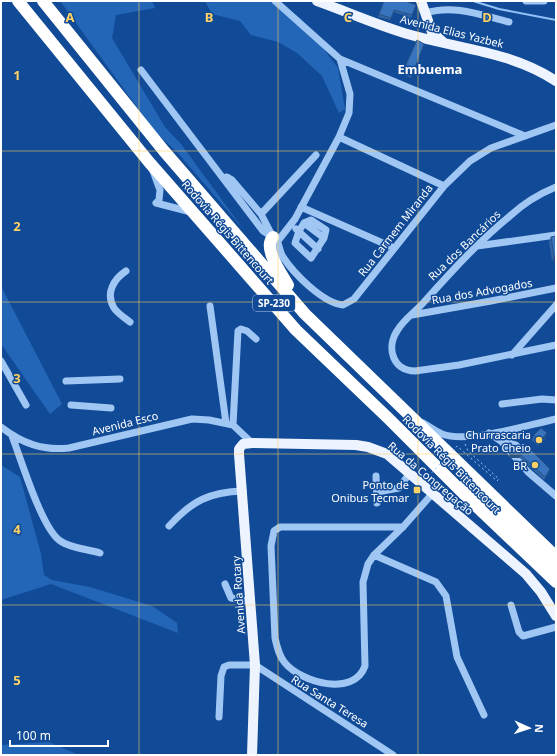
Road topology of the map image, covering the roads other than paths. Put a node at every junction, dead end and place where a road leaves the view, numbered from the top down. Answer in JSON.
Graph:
{"nodes":[{"id":1,"x":18,"y":1,"type":"edge"},
{"id":2,"x":43,"y":1,"type":"edge"},
{"id":3,"x":275,"y":1,"type":"edge"},
{"id":4,"x":316,"y":1,"type":"edge"},
{"id":5,"x":421,"y":1,"type":"edge"},
{"id":6,"x":526,"y":1,"type":"edge"},
{"id":7,"x":544,"y":1,"type":"edge"},
{"id":8,"x":426,"y":15,"type":"junction"},
{"id":9,"x":509,"y":22,"type":"dead end"},
{"id":10,"x":408,"y":34,"type":"junction"},
{"id":11,"x":443,"y":43,"type":"junction"},
{"id":12,"x":340,"y":59,"type":"junction"},
{"id":13,"x":141,"y":70,"type":"dead end"},
{"id":14,"x":556,"y":81,"type":"edge"},
{"id":15,"x":556,"y":125,"type":"edge"},
{"id":16,"x":525,"y":136,"type":"junction"},
{"id":17,"x":339,"y":137,"type":"junction"},
{"id":18,"x":316,"y":155,"type":"dead end"},
{"id":19,"x":149,"y":162,"type":"junction"},
{"id":20,"x":223,"y":178,"type":"junction"},
{"id":21,"x":444,"y":186,"type":"junction"},
{"id":22,"x":556,"y":187,"type":"edge"},
{"id":23,"x":301,"y":207,"type":"junction"},
{"id":24,"x":193,"y":212,"type":"junction"},
{"id":25,"x":261,"y":214,"type":"junction"},
{"id":26,"x":291,"y":224,"type":"junction"},
{"id":27,"x":299,"y":231,"type":"junction"},
{"id":28,"x":556,"y":235,"type":"edge"},
{"id":29,"x":275,"y":240,"type":"junction"},
{"id":30,"x":476,"y":246,"type":"junction"},
{"id":31,"x":394,"y":248,"type":"junction"},
{"id":32,"x":318,"y":249,"type":"junction"},
{"id":33,"x":126,"y":271,"type":"dead end"},
{"id":34,"x":556,"y":288,"type":"edge"},
{"id":35,"x":556,"y":305,"type":"edge"},
{"id":36,"x":210,"y":306,"type":"dead end"},
{"id":37,"x":305,"y":314,"type":"junction"},
{"id":38,"x":411,"y":315,"type":"junction"},
{"id":39,"x":130,"y":322,"type":"dead end"},
{"id":40,"x":256,"y":339,"type":"dead end"},
{"id":41,"x":556,"y":345,"type":"edge"},
{"id":42,"x":512,"y":355,"type":"junction"},
{"id":43,"x":1,"y":361,"type":"edge"},
{"id":44,"x":359,"y":367,"type":"junction"},
{"id":45,"x":120,"y":379,"type":"dead end"},
{"id":46,"x":66,"y":381,"type":"dead end"},
{"id":47,"x":556,"y":400,"type":"edge"},
{"id":48,"x":502,"y":404,"type":"dead end"},
{"id":49,"x":26,"y":405,"type":"dead end"},
{"id":50,"x":71,"y":405,"type":"dead end"},
{"id":51,"x":400,"y":407,"type":"junction"},
{"id":52,"x":111,"y":408,"type":"dead end"},
{"id":53,"x":556,"y":419,"type":"edge"},
{"id":54,"x":418,"y":420,"type":"junction"},
{"id":55,"x":229,"y":424,"type":"junction"},
{"id":56,"x":1,"y":427,"type":"edge"},
{"id":57,"x":489,"y":433,"type":"junction"},
{"id":58,"x":12,"y":436,"type":"junction"},
{"id":59,"x":501,"y":441,"type":"junction"},
{"id":60,"x":252,"y":443,"type":"junction"},
{"id":61,"x":526,"y":455,"type":"edge"},
{"id":62,"x":409,"y":474,"type":"junction"},
{"id":63,"x":545,"y":475,"type":"edge"},
{"id":64,"x":376,"y":476,"type":"dead end"},
{"id":65,"x":243,"y":491,"type":"junction"},
{"id":66,"x":377,"y":492,"type":"junction"},
{"id":67,"x":432,"y":494,"type":"junction"},
{"id":68,"x":554,"y":494,"type":"edge"},
{"id":69,"x":377,"y":503,"type":"dead end"},
{"id":70,"x":169,"y":526,"type":"dead end"},
{"id":71,"x":403,"y":528,"type":"junction"},
{"id":72,"x":546,"y":548,"type":"junction"},
{"id":73,"x":100,"y":552,"type":"dead end"},
{"id":74,"x":374,"y":555,"type":"junction"},
{"id":75,"x":556,"y":557,"type":"edge"},
{"id":76,"x":556,"y":570,"type":"edge"},
{"id":77,"x":556,"y":582,"type":"edge"},
{"id":78,"x":225,"y":584,"type":"dead end"},
{"id":79,"x":251,"y":602,"type":"junction"},
{"id":80,"x":512,"y":605,"type":"dead end"},
{"id":81,"x":556,"y":616,"type":"edge"},
{"id":82,"x":556,"y":627,"type":"edge"},
{"id":83,"x":255,"y":665,"type":"junction"},
{"id":84,"x":484,"y":715,"type":"dead end"},
{"id":85,"x":219,"y":717,"type":"dead end"},
{"id":86,"x":252,"y":755,"type":"edge"},
{"id":87,"x":393,"y":755,"type":"edge"}],
"edges":[{"from":1,"to":19,"type":"highway","name":"Rodovia Régis Bittencourt","number":"SP-230"},
{"from":2,"to":37,"type":"highway","name":"Rodovia Régis Bittencourt","number":"SP-230"},
{"from":3,"to":12,"type":"street"},
{"from":4,"to":10,"type":"main road","name":"Avenida Elias Yazbek"},
{"from":5,"to":8,"type":"main road"},
{"from":6,"to":7,"type":"street"},
{"from":8,"to":9,"type":"street"},
{"from":8,"to":10,"type":"main road"},
{"from":8,"to":11,"type":"main road"},
{"from":10,"to":11,"type":"main road","name":"Avenida Elias Yazbek"},
{"from":11,"to":14,"type":"main road","name":"Avenida Elias Yazbek"},
{"from":12,"to":16,"type":"street"},
{"from":12,"to":17,"type":"street"},
{"from":13,"to":20,"type":"street"},
{"from":15,"to":16,"type":"street","name":"Rua Carmem Miranda"},
{"from":16,"to":21,"type":"street","name":"Rua Carmem Miranda"},
{"from":17,"to":21,"type":"street"},
{"from":17,"to":23,"type":"street"},
{"from":18,"to":25,"type":"street"},
{"from":19,"to":24,"type":"highway","name":"Rodovia Régis Bittencourt","number":"SP-230"},
{"from":19,"to":24,"type":"street"},
{"from":20,"to":25,"type":"street","name":"Rua Carmem Miranda"},
{"from":20,"to":29,"type":"street"},
{"from":21,"to":31,"type":"street","name":"Rua Carmem Miranda"},
{"from":22,"to":30,"type":"street","name":"Rua dos Bancários"},
{"from":23,"to":26,"type":"street"},
{"from":23,"to":31,"type":"street"},
{"from":24,"to":77,"type":"highway","name":"Rodovia Régis Bittencourt","number":"SP-230"},
{"from":25,"to":29,"type":"street","name":"Rua Carmem Miranda"},
{"from":26,"to":27,"type":"street"},
{"from":26,"to":29,"type":"street"},
{"from":27,"to":32,"type":"street"},
{"from":27,"to":32,"type":"street"},
{"from":27,"to":32,"type":"street"},
{"from":28,"to":30,"type":"street"},
{"from":29,"to":31,"type":"street","name":"Rua Carmem Miranda"},
{"from":29,"to":37,"type":"highway"},
{"from":30,"to":38,"type":"street","name":"Rua dos Bancários"},
{"from":33,"to":39,"type":"street"},
{"from":34,"to":38,"type":"street","name":"Rua dos Advogados"},
{"from":35,"to":42,"type":"street"},
{"from":36,"to":55,"type":"street"},
{"from":37,"to":44,"type":"highway","name":"Rodovia Régis Bittencourt","number":"SP-230"},
{"from":38,"to":42,"type":"street","name":"Rua dos Bancários"},
{"from":40,"to":55,"type":"street"},
{"from":41,"to":42,"type":"street"},
{"from":43,"to":49,"type":"street"},
{"from":44,"to":51,"type":"highway","name":"Rodovia Régis Bittencourt","number":"SP-230"},
{"from":44,"to":76,"type":"highway"},
{"from":45,"to":46,"type":"street"},
{"from":47,"to":48,"type":"street"},
{"from":50,"to":52,"type":"street"},
{"from":51,"to":54,"type":"highway"},
{"from":51,"to":72,"type":"highway","name":"Rodovia Régis Bittencourt","number":"SP-230"},
{"from":53,"to":57,"type":"street"},
{"from":54,"to":57,"type":"street"},
{"from":54,"to":72,"type":"highway"},
{"from":55,"to":58,"type":"street","name":"Avenida Esco"},
{"from":55,"to":60,"type":"street"},
{"from":56,"to":58,"type":"street","name":"Avenida Esco"},
{"from":57,"to":59,"type":"street"},
{"from":58,"to":73,"type":"street"},
{"from":59,"to":61,"type":"street"},
{"from":59,"to":68,"type":"street"},
{"from":60,"to":62,"type":"main road","name":"Rua da Congregação"},
{"from":60,"to":65,"type":"main road","name":"Avenida Rotary"},
{"from":62,"to":66,"type":"street"},
{"from":62,"to":67,"type":"main road","name":"Rua da Congregação"},
{"from":63,"to":68,"type":"street"},
{"from":64,"to":66,"type":"street"},
{"from":65,"to":70,"type":"street"},
{"from":65,"to":79,"type":"main road","name":"Avenida Rotary"},
{"from":66,"to":69,"type":"street"},
{"from":67,"to":71,"type":"street"},
{"from":67,"to":81,"type":"main road","name":"Rua da Congregação"},
{"from":71,"to":74,"type":"street"},
{"from":71,"to":74,"type":"street"},
{"from":72,"to":75,"type":"highway","name":"Rodovia Régis Bittencourt","number":"SP-230"},
{"from":74,"to":84,"type":"street"},
{"from":78,"to":79,"type":"street"},
{"from":79,"to":83,"type":"main road","name":"Avenida Rotary"},
{"from":80,"to":82,"type":"street"},
{"from":83,"to":85,"type":"street"},
{"from":83,"to":86,"type":"main road","name":"Avenida Rotary"},
{"from":83,"to":87,"type":"street","name":"Rua Santa Teresa"}]}
